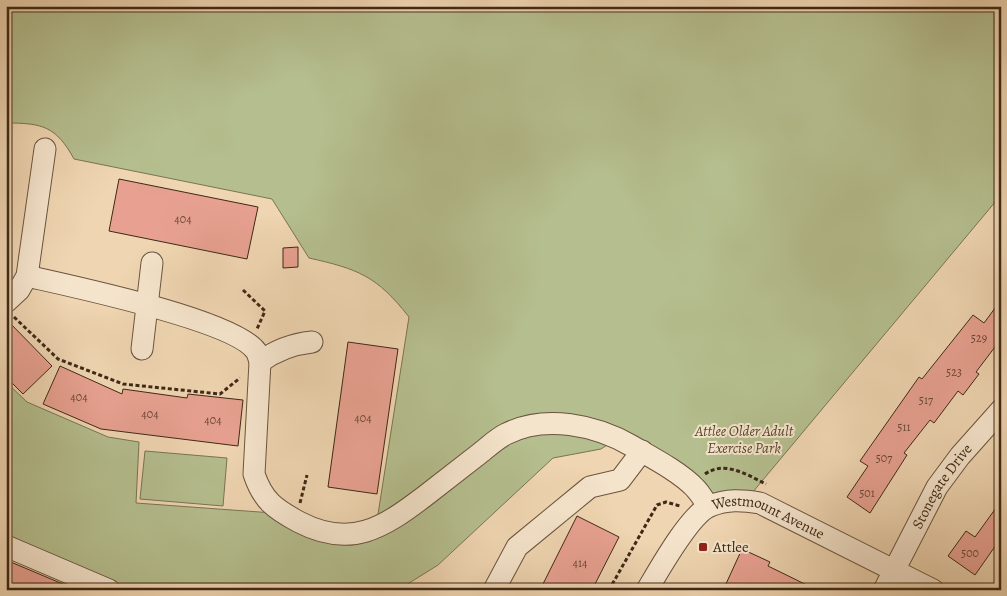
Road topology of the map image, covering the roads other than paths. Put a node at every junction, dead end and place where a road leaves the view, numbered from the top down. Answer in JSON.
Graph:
{"nodes":[{"id":1,"x":45,"y":150,"type":"dead end"},
{"id":2,"x":152,"y":263,"type":"dead end"},
{"id":3,"x":28,"y":276,"type":"junction"},
{"id":4,"x":147,"y":306,"type":"junction"},
{"id":5,"x":9,"y":309,"type":"edge"},
{"id":6,"x":312,"y":342,"type":"dead end"},
{"id":7,"x":142,"y":349,"type":"dead end"},
{"id":8,"x":264,"y":359,"type":"junction"},
{"id":9,"x":1001,"y":410,"type":"edge"},
{"id":10,"x":642,"y":451,"type":"junction"},
{"id":11,"x":708,"y":506,"type":"junction"},
{"id":12,"x":6,"y":546,"type":"edge"},
{"id":13,"x":893,"y":570,"type":"junction"},
{"id":14,"x":109,"y":590,"type":"edge"},
{"id":15,"x":494,"y":590,"type":"edge"},
{"id":16,"x":647,"y":590,"type":"edge"},
{"id":17,"x":884,"y":590,"type":"edge"},
{"id":18,"x":933,"y":590,"type":"edge"}],
"edges":[{"from":1,"to":3,"type":"street"},
{"from":2,"to":4,"type":"street"},
{"from":3,"to":4,"type":"street"},
{"from":3,"to":5,"type":"street"},
{"from":4,"to":7,"type":"street"},
{"from":4,"to":8,"type":"street"},
{"from":6,"to":8,"type":"street"},
{"from":8,"to":10,"type":"street"},
{"from":9,"to":13,"type":"street","name":"Stonegate Drive"},
{"from":10,"to":11,"type":"street"},
{"from":10,"to":15,"type":"street"},
{"from":11,"to":13,"type":"street","name":"Westmount Avenue"},
{"from":11,"to":16,"type":"street","name":"Westmount Avenue"},
{"from":12,"to":14,"type":"street"},
{"from":13,"to":17,"type":"street","name":"Stonegate Drive"},
{"from":13,"to":18,"type":"street","name":"Westmount Avenue"}]}
